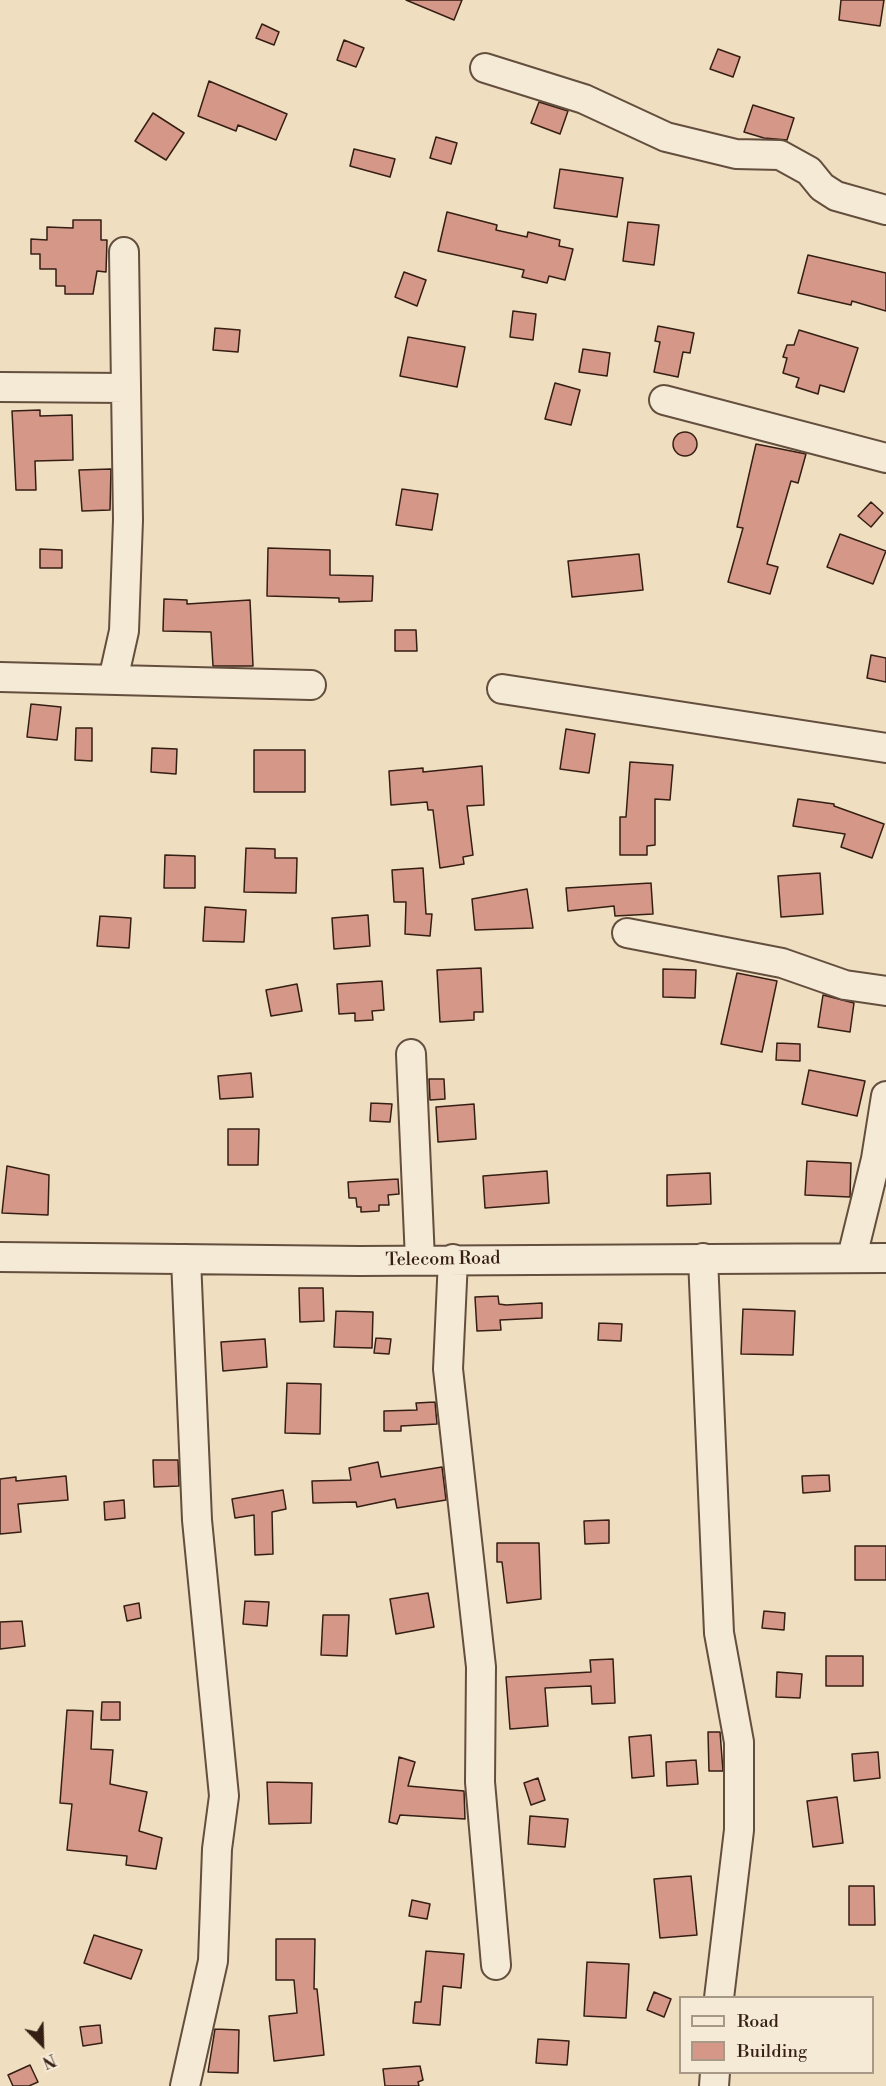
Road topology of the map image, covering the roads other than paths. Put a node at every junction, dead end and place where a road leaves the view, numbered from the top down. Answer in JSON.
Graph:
{"nodes":[{"id":1,"x":485,"y":68,"type":"dead end"},
{"id":2,"x":886,"y":210,"type":"edge"},
{"id":3,"x":124,"y":252,"type":"dead end"},
{"id":4,"x":0,"y":387,"type":"edge"},
{"id":5,"x":126,"y":388,"type":"junction"},
{"id":6,"x":664,"y":400,"type":"dead end"},
{"id":7,"x":886,"y":458,"type":"edge"},
{"id":8,"x":0,"y":677,"type":"edge"},
{"id":9,"x":112,"y":680,"type":"junction"},
{"id":10,"x":311,"y":685,"type":"dead end"},
{"id":11,"x":502,"y":689,"type":"dead end"},
{"id":12,"x":886,"y":748,"type":"edge"},
{"id":13,"x":627,"y":933,"type":"dead end"},
{"id":14,"x":886,"y":991,"type":"edge"},
{"id":15,"x":411,"y":1054,"type":"dead end"},
{"id":16,"x":886,"y":1096,"type":"edge"},
{"id":17,"x":0,"y":1257,"type":"edge"},
{"id":18,"x":852,"y":1257,"type":"junction"},
{"id":19,"x":703,"y":1258,"type":"junction"},
{"id":20,"x":886,"y":1258,"type":"edge"},
{"id":21,"x":186,"y":1259,"type":"junction"},
{"id":22,"x":453,"y":1259,"type":"junction"},
{"id":23,"x":420,"y":1260,"type":"junction"},
{"id":24,"x":496,"y":1965,"type":"dead end"},
{"id":25,"x":719,"y":1996,"type":"edge"},
{"id":26,"x":185,"y":2086,"type":"edge"}],
"edges":[{"from":1,"to":2,"type":"street"},
{"from":3,"to":5,"type":"street"},
{"from":4,"to":5,"type":"street"},
{"from":5,"to":9,"type":"street"},
{"from":6,"to":7,"type":"street"},
{"from":8,"to":9,"type":"street"},
{"from":9,"to":10,"type":"street"},
{"from":11,"to":12,"type":"street"},
{"from":13,"to":14,"type":"street"},
{"from":15,"to":23,"type":"street"},
{"from":16,"to":18,"type":"street"},
{"from":17,"to":21,"type":"street","name":"Telecom Road"},
{"from":18,"to":19,"type":"street","name":"Telecom Road"},
{"from":18,"to":20,"type":"street","name":"Telecom Road"},
{"from":19,"to":22,"type":"street","name":"Telecom Road"},
{"from":19,"to":25,"type":"street"},
{"from":21,"to":23,"type":"street","name":"Telecom Road"},
{"from":21,"to":26,"type":"street"},
{"from":22,"to":23,"type":"street","name":"Telecom Road"},
{"from":22,"to":24,"type":"street"}]}
